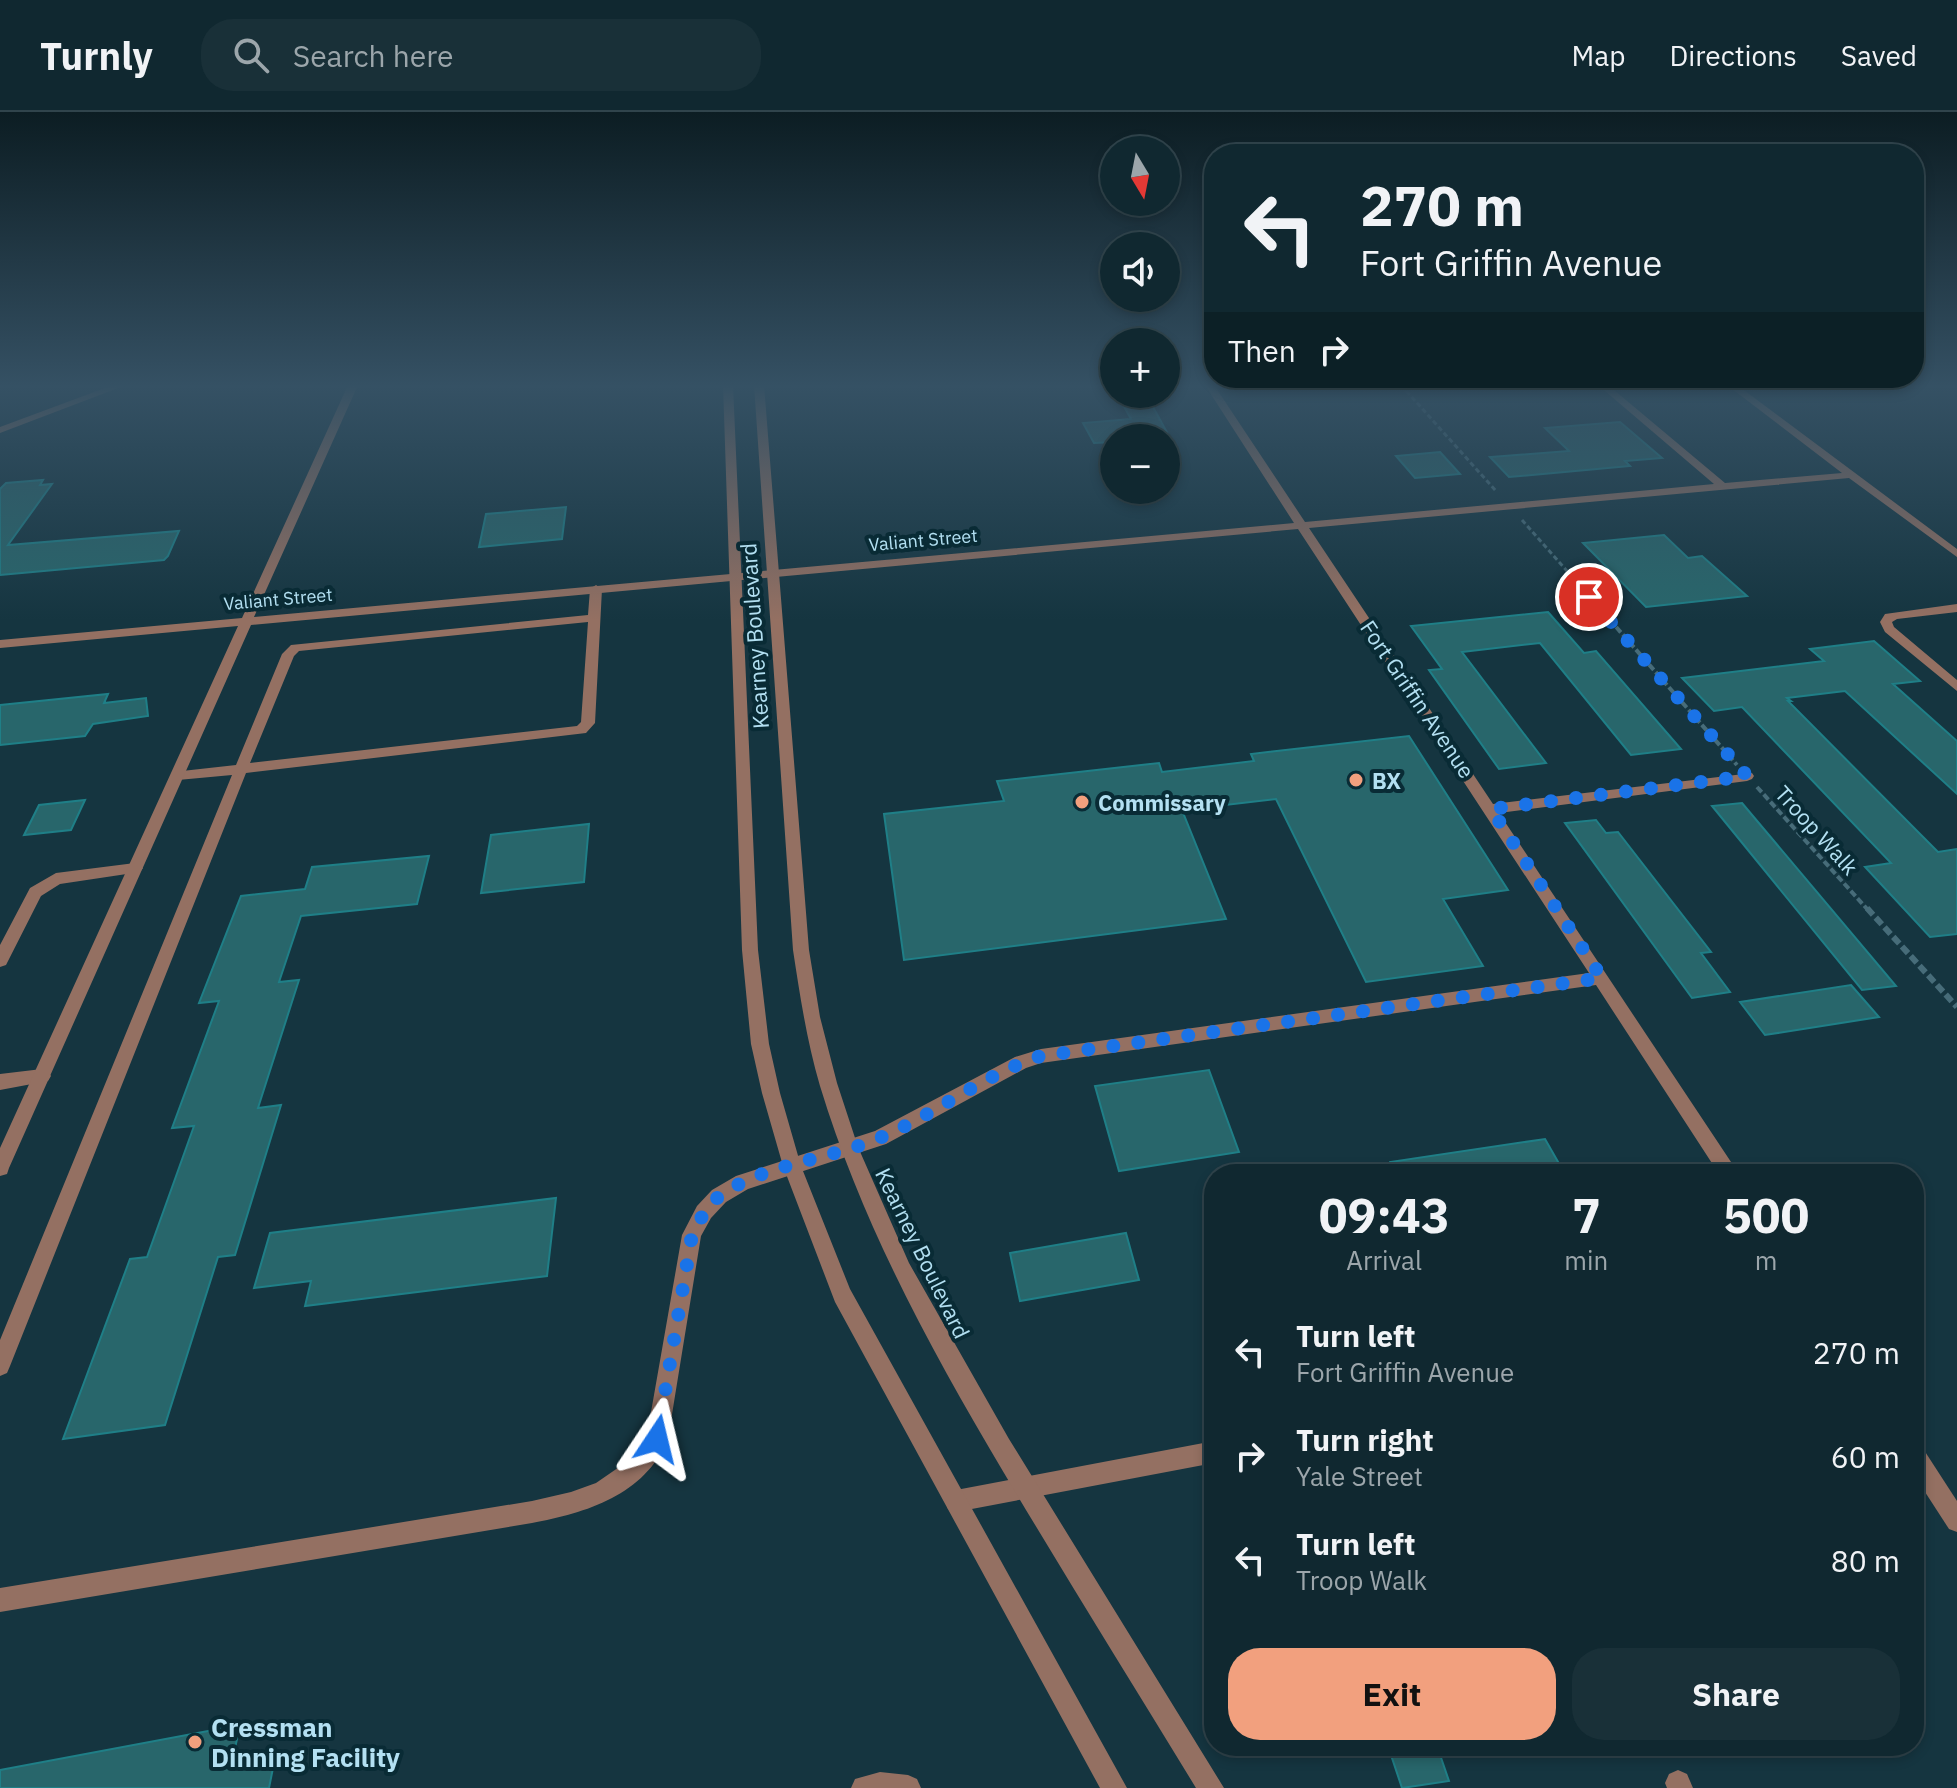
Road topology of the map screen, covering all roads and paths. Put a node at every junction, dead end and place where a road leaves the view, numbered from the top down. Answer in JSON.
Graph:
{"nodes":[{"id":1,"x":318,"y":463,"type":"edge"},
{"id":2,"x":731,"y":463,"type":"edge"},
{"id":3,"x":765,"y":463,"type":"edge"},
{"id":4,"x":1261,"y":463,"type":"edge"},
{"id":5,"x":1472,"y":463,"type":"edge"},
{"id":6,"x":1695,"y":463,"type":"edge"},
{"id":7,"x":1834,"y":463,"type":"edge"},
{"id":8,"x":1850,"y":475,"type":"junction"},
{"id":9,"x":1723,"y":487,"type":"junction"},
{"id":10,"x":1511,"y":507,"type":"junction"},
{"id":11,"x":1303,"y":526,"type":"junction"},
{"id":12,"x":1957,"y":554,"type":"edge"},
{"id":13,"x":773,"y":573,"type":"junction"},
{"id":14,"x":736,"y":576,"type":"junction"},
{"id":15,"x":596,"y":589,"type":"junction"},
{"id":16,"x":1957,"y":608,"type":"edge"},
{"id":17,"x":594,"y":618,"type":"junction"},
{"id":18,"x":248,"y":620,"type":"junction"},
{"id":19,"x":0,"y":644,"type":"edge"},
{"id":20,"x":1957,"y":687,"type":"edge"},
{"id":21,"x":241,"y":769,"type":"junction"},
{"id":22,"x":178,"y":775,"type":"junction"},
{"id":23,"x":1747,"y":776,"type":"junction"},
{"id":24,"x":1491,"y":809,"type":"junction"},
{"id":25,"x":135,"y":868,"type":"junction"},
{"id":26,"x":0,"y":961,"type":"edge"},
{"id":27,"x":1602,"y":978,"type":"junction"},
{"id":28,"x":1957,"y":1007,"type":"edge"},
{"id":29,"x":42,"y":1076,"type":"junction"},
{"id":30,"x":0,"y":1082,"type":"edge"},
{"id":31,"x":848,"y":1150,"type":"junction"},
{"id":32,"x":1723,"y":1164,"type":"edge"},
{"id":33,"x":792,"y":1166,"type":"junction"},
{"id":34,"x":0,"y":1168,"type":"edge"},
{"id":35,"x":0,"y":1366,"type":"edge"},
{"id":36,"x":1204,"y":1454,"type":"edge"},
{"id":37,"x":1924,"y":1470,"type":"edge"},
{"id":38,"x":1025,"y":1487,"type":"junction"},
{"id":39,"x":956,"y":1501,"type":"junction"},
{"id":40,"x":1957,"y":1521,"type":"edge"},
{"id":41,"x":0,"y":1600,"type":"edge"},
{"id":42,"x":864,"y":1788,"type":"edge"},
{"id":43,"x":908,"y":1788,"type":"edge"},
{"id":44,"x":1114,"y":1788,"type":"edge"},
{"id":45,"x":1211,"y":1788,"type":"edge"}],
"edges":[{"from":1,"to":18,"type":"street"},
{"from":2,"to":14,"type":"street","name":"Kearney Boulevard"},
{"from":3,"to":13,"type":"street","name":"Kearney Boulevard"},
{"from":4,"to":11,"type":"street","name":"Fort Griffin Avenue"},
{"from":5,"to":10,"type":"path","name":"Troop Walk"},
{"from":6,"to":9,"type":"street"},
{"from":7,"to":8,"type":"street"},
{"from":8,"to":9,"type":"street","name":"Valiant Street"},
{"from":8,"to":12,"type":"street"},
{"from":9,"to":10,"type":"street","name":"Valiant Street"},
{"from":10,"to":11,"type":"street","name":"Valiant Street"},
{"from":10,"to":23,"type":"path","name":"Troop Walk"},
{"from":11,"to":13,"type":"street","name":"Valiant Street"},
{"from":11,"to":24,"type":"street","name":"Fort Griffin Avenue"},
{"from":13,"to":14,"type":"street","name":"Valiant Street"},
{"from":13,"to":31,"type":"street","name":"Kearney Boulevard"},
{"from":14,"to":15,"type":"street","name":"Valiant Street"},
{"from":14,"to":33,"type":"street","name":"Kearney Boulevard"},
{"from":15,"to":17,"type":"street"},
{"from":15,"to":18,"type":"street","name":"Valiant Street"},
{"from":16,"to":20,"type":"street"},
{"from":17,"to":21,"type":"street"},
{"from":17,"to":21,"type":"street"},
{"from":18,"to":19,"type":"street","name":"Valiant Street"},
{"from":18,"to":22,"type":"street"},
{"from":21,"to":22,"type":"street"},
{"from":21,"to":35,"type":"street"},
{"from":22,"to":25,"type":"street"},
{"from":23,"to":24,"type":"street"},
{"from":23,"to":28,"type":"path","name":"Troop Walk"},
{"from":24,"to":27,"type":"street","name":"Fort Griffin Avenue"},
{"from":25,"to":26,"type":"street"},
{"from":25,"to":29,"type":"street"},
{"from":27,"to":31,"type":"street"},
{"from":27,"to":32,"type":"street","name":"Fort Griffin Avenue"},
{"from":29,"to":30,"type":"street"},
{"from":29,"to":34,"type":"street"},
{"from":31,"to":33,"type":"street"},
{"from":31,"to":38,"type":"street","name":"Kearney Boulevard"},
{"from":33,"to":39,"type":"street","name":"Kearney Boulevard"},
{"from":33,"to":41,"type":"street"},
{"from":36,"to":38,"type":"street"},
{"from":37,"to":40,"type":"street"},
{"from":38,"to":39,"type":"street"},
{"from":38,"to":45,"type":"street","name":"Kearney Boulevard"},
{"from":39,"to":44,"type":"street","name":"Kearney Boulevard"},
{"from":42,"to":43,"type":"street"}]}
